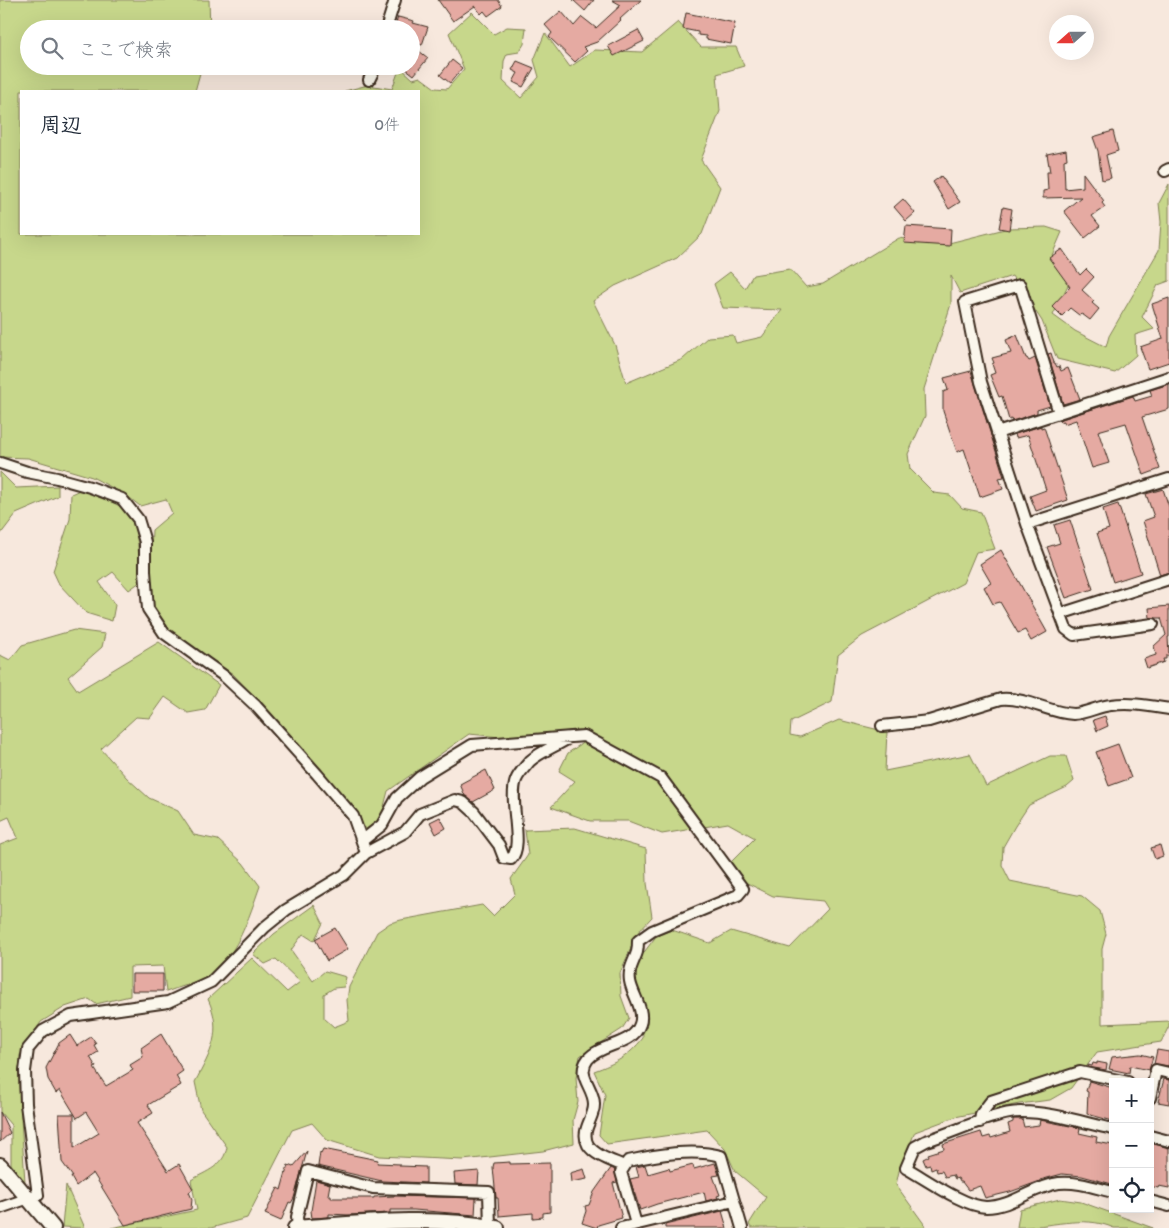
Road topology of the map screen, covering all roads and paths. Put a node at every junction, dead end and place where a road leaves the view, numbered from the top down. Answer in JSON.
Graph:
{"nodes":[{"id":1,"x":395,"y":0,"type":"edge"},
{"id":2,"x":389,"y":20,"type":"edge"},
{"id":3,"x":372,"y":75,"type":"edge"},
{"id":4,"x":369,"y":80,"type":"dead end"},
{"id":5,"x":1169,"y":377,"type":"edge"},
{"id":6,"x":1059,"y":413,"type":"junction"},
{"id":7,"x":997,"y":433,"type":"junction"},
{"id":8,"x":0,"y":463,"type":"edge"},
{"id":9,"x":1169,"y":479,"type":"edge"},
{"id":10,"x":1027,"y":524,"type":"junction"},
{"id":11,"x":1169,"y":579,"type":"edge"},
{"id":12,"x":1060,"y":614,"type":"junction"},
{"id":13,"x":1153,"y":624,"type":"dead end"},
{"id":14,"x":1169,"y":709,"type":"edge"},
{"id":15,"x":882,"y":726,"type":"dead end"},
{"id":16,"x":570,"y":738,"type":"junction"},
{"id":17,"x":362,"y":841,"type":"junction"},
{"id":18,"x":366,"y":853,"type":"junction"},
{"id":19,"x":1169,"y":1073,"type":"edge"},
{"id":20,"x":1109,"y":1078,"type":"edge"},
{"id":21,"x":1154,"y":1078,"type":"edge"},
{"id":22,"x":980,"y":1122,"type":"junction"},
{"id":23,"x":1109,"y":1127,"type":"edge"},
{"id":24,"x":1154,"y":1137,"type":"edge"},
{"id":25,"x":1169,"y":1141,"type":"edge"},
{"id":26,"x":0,"y":1165,"type":"edge"},
{"id":27,"x":624,"y":1166,"type":"junction"},
{"id":28,"x":1109,"y":1191,"type":"edge"},
{"id":29,"x":29,"y":1199,"type":"junction"},
{"id":30,"x":734,"y":1201,"type":"junction"},
{"id":31,"x":1154,"y":1202,"type":"edge"},
{"id":32,"x":1169,"y":1206,"type":"edge"},
{"id":33,"x":0,"y":1208,"type":"edge"},
{"id":34,"x":636,"y":1224,"type":"junction"},
{"id":35,"x":413,"y":1225,"type":"edge"},
{"id":36,"x":494,"y":1227,"type":"edge"},
{"id":37,"x":53,"y":1228,"type":"edge"},
{"id":38,"x":297,"y":1228,"type":"edge"},
{"id":39,"x":621,"y":1228,"type":"edge"},
{"id":40,"x":742,"y":1228,"type":"edge"}],
"edges":[{"from":1,"to":2,"type":"street"},
{"from":3,"to":4,"type":"street"},
{"from":5,"to":6,"type":"street"},
{"from":6,"to":7,"type":"street"},
{"from":6,"to":7,"type":"street"},
{"from":7,"to":10,"type":"street"},
{"from":8,"to":17,"type":"street"},
{"from":9,"to":10,"type":"street"},
{"from":10,"to":12,"type":"street"},
{"from":11,"to":12,"type":"street"},
{"from":12,"to":13,"type":"street"},
{"from":14,"to":15,"type":"street"},
{"from":16,"to":17,"type":"street"},
{"from":16,"to":18,"type":"street"},
{"from":16,"to":27,"type":"street"},
{"from":17,"to":18,"type":"street"},
{"from":18,"to":29,"type":"street"},
{"from":19,"to":21,"type":"street"},
{"from":20,"to":22,"type":"street"},
{"from":22,"to":23,"type":"street"},
{"from":22,"to":28,"type":"street"},
{"from":24,"to":25,"type":"street"},
{"from":26,"to":29,"type":"street"},
{"from":27,"to":30,"type":"street"},
{"from":27,"to":34,"type":"street"},
{"from":29,"to":33,"type":"street"},
{"from":29,"to":37,"type":"street"},
{"from":30,"to":34,"type":"street"},
{"from":30,"to":40,"type":"street"},
{"from":31,"to":32,"type":"street"},
{"from":34,"to":39,"type":"street"},
{"from":35,"to":36,"type":"street"},
{"from":35,"to":38,"type":"street"},
{"from":36,"to":38,"type":"street"}]}
